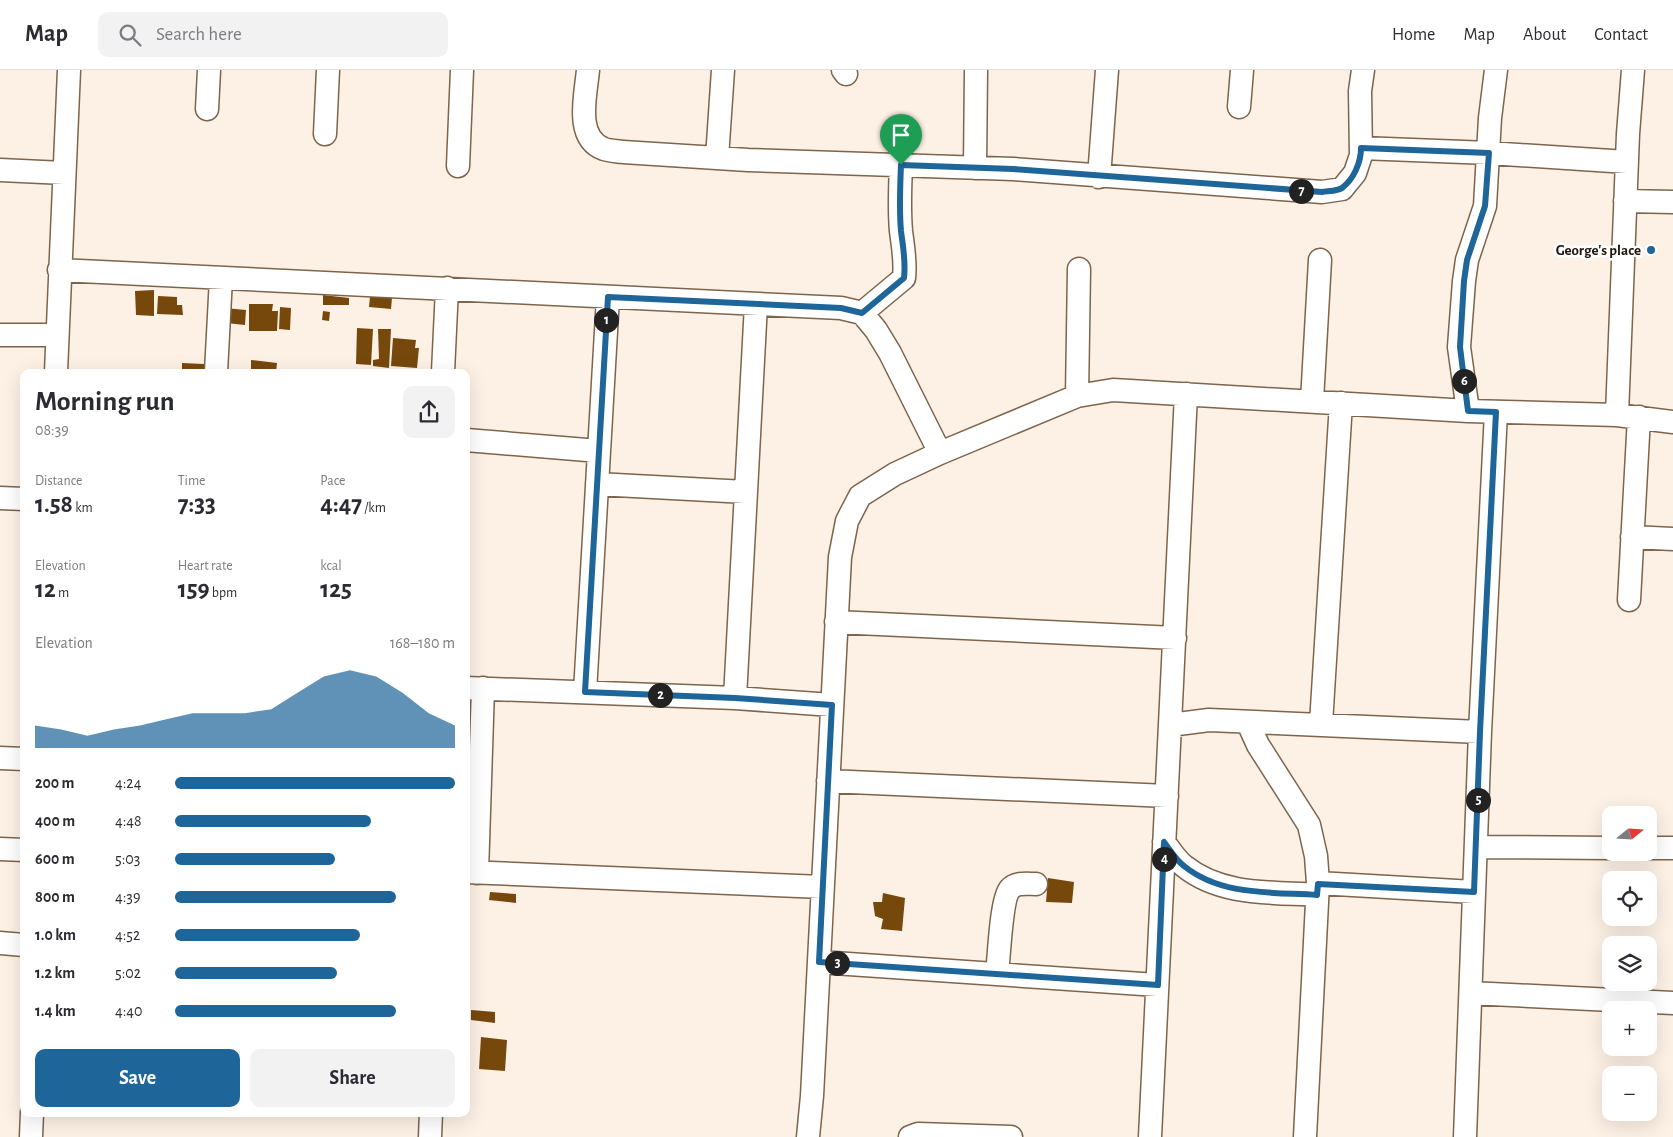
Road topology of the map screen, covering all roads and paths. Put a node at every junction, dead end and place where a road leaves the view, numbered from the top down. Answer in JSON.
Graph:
{"nodes":[{"id":1,"x":69,"y":70,"type":"edge"},
{"id":2,"x":209,"y":70,"type":"edge"},
{"id":3,"x":328,"y":70,"type":"edge"},
{"id":4,"x":462,"y":70,"type":"edge"},
{"id":5,"x":588,"y":70,"type":"edge"},
{"id":6,"x":723,"y":70,"type":"edge"},
{"id":7,"x":976,"y":70,"type":"edge"},
{"id":8,"x":1107,"y":70,"type":"edge"},
{"id":9,"x":1242,"y":70,"type":"edge"},
{"id":10,"x":1363,"y":70,"type":"edge"},
{"id":11,"x":1496,"y":70,"type":"edge"},
{"id":12,"x":1633,"y":70,"type":"edge"},
{"id":13,"x":1239,"y":107,"type":"dead end"},
{"id":14,"x":207,"y":109,"type":"dead end"},
{"id":15,"x":325,"y":134,"type":"dead end"},
{"id":16,"x":1361,"y":148,"type":"junction"},
{"id":17,"x":1489,"y":153,"type":"junction"},
{"id":18,"x":717,"y":158,"type":"junction"},
{"id":19,"x":1627,"y":162,"type":"junction"},
{"id":20,"x":901,"y":165,"type":"junction"},
{"id":21,"x":458,"y":166,"type":"dead end"},
{"id":22,"x":975,"y":168,"type":"junction"},
{"id":23,"x":0,"y":170,"type":"edge"},
{"id":24,"x":64,"y":173,"type":"junction"},
{"id":25,"x":1099,"y":177,"type":"junction"},
{"id":26,"x":1625,"y":200,"type":"junction"},
{"id":27,"x":1673,"y":202,"type":"edge"},
{"id":28,"x":1320,"y":260,"type":"dead end"},
{"id":29,"x":60,"y":270,"type":"junction"},
{"id":30,"x":1080,"y":270,"type":"dead end"},
{"id":31,"x":221,"y":278,"type":"junction"},
{"id":32,"x":447,"y":288,"type":"junction"},
{"id":33,"x":608,"y":297,"type":"junction"},
{"id":34,"x":756,"y":304,"type":"junction"},
{"id":35,"x":862,"y":313,"type":"junction"},
{"id":36,"x":57,"y":334,"type":"junction"},
{"id":37,"x":0,"y":335,"type":"edge"},
{"id":38,"x":56,"y":369,"type":"edge"},
{"id":39,"x":216,"y":369,"type":"edge"},
{"id":40,"x":443,"y":369,"type":"edge"},
{"id":41,"x":1186,"y":394,"type":"junction"},
{"id":42,"x":1077,"y":396,"type":"junction"},
{"id":43,"x":1312,"y":401,"type":"junction"},
{"id":44,"x":1341,"y":403,"type":"junction"},
{"id":45,"x":1468,"y":411,"type":"junction"},
{"id":46,"x":1496,"y":412,"type":"junction"},
{"id":47,"x":1628,"y":416,"type":"junction"},
{"id":48,"x":1673,"y":422,"type":"edge"},
{"id":49,"x":470,"y":440,"type":"edge"},
{"id":50,"x":599,"y":450,"type":"junction"},
{"id":51,"x":940,"y":452,"type":"junction"},
{"id":52,"x":597,"y":484,"type":"junction"},
{"id":53,"x":746,"y":492,"type":"junction"},
{"id":54,"x":0,"y":498,"type":"edge"},
{"id":55,"x":20,"y":499,"type":"edge"},
{"id":56,"x":1632,"y":537,"type":"junction"},
{"id":57,"x":1673,"y":539,"type":"edge"},
{"id":58,"x":1629,"y":600,"type":"dead end"},
{"id":59,"x":836,"y":622,"type":"junction"},
{"id":60,"x":1175,"y":638,"type":"junction"},
{"id":61,"x":474,"y":688,"type":"edge"},
{"id":62,"x":585,"y":692,"type":"junction"},
{"id":63,"x":735,"y":698,"type":"junction"},
{"id":64,"x":832,"y":705,"type":"junction"},
{"id":65,"x":1248,"y":723,"type":"junction"},
{"id":66,"x":1321,"y":724,"type":"junction"},
{"id":67,"x":1170,"y":725,"type":"junction"},
{"id":68,"x":1480,"y":732,"type":"junction"},
{"id":69,"x":0,"y":758,"type":"edge"},
{"id":70,"x":20,"y":759,"type":"edge"},
{"id":71,"x":828,"y":781,"type":"junction"},
{"id":72,"x":1167,"y":796,"type":"junction"},
{"id":73,"x":1164,"y":842,"type":"junction"},
{"id":74,"x":1476,"y":847,"type":"junction"},
{"id":75,"x":1602,"y":848,"type":"edge"},
{"id":76,"x":1658,"y":848,"type":"edge"},
{"id":77,"x":1673,"y":848,"type":"edge"},
{"id":78,"x":0,"y":849,"type":"edge"},
{"id":79,"x":20,"y":850,"type":"edge"},
{"id":80,"x":472,"y":873,"type":"edge"},
{"id":81,"x":1036,"y":884,"type":"dead end"},
{"id":82,"x":822,"y":887,"type":"junction"},
{"id":83,"x":1317,"y":889,"type":"junction"},
{"id":84,"x":1474,"y":892,"type":"junction"},
{"id":85,"x":0,"y":943,"type":"edge"},
{"id":86,"x":20,"y":945,"type":"edge"},
{"id":87,"x":819,"y":962,"type":"junction"},
{"id":88,"x":997,"y":974,"type":"junction"},
{"id":89,"x":1158,"y":985,"type":"junction"},
{"id":90,"x":1471,"y":994,"type":"junction"},
{"id":91,"x":1673,"y":1003,"type":"edge"},
{"id":92,"x":32,"y":1117,"type":"edge"},
{"id":93,"x":430,"y":1117,"type":"edge"},
{"id":94,"x":31,"y":1137,"type":"edge"},
{"id":95,"x":430,"y":1137,"type":"edge"},
{"id":96,"x":808,"y":1137,"type":"edge"},
{"id":97,"x":910,"y":1137,"type":"edge"},
{"id":98,"x":1011,"y":1137,"type":"edge"},
{"id":99,"x":1150,"y":1137,"type":"edge"},
{"id":100,"x":1305,"y":1137,"type":"edge"},
{"id":101,"x":1465,"y":1137,"type":"edge"}],
"edges":[{"from":1,"to":24,"type":"street"},
{"from":2,"to":14,"type":"street"},
{"from":3,"to":15,"type":"street"},
{"from":4,"to":21,"type":"street"},
{"from":5,"to":18,"type":"street"},
{"from":6,"to":18,"type":"street"},
{"from":7,"to":22,"type":"street"},
{"from":8,"to":25,"type":"street"},
{"from":9,"to":13,"type":"street"},
{"from":10,"to":16,"type":"street"},
{"from":11,"to":17,"type":"street"},
{"from":12,"to":19,"type":"street"},
{"from":16,"to":17,"type":"street"},
{"from":16,"to":25,"type":"street"},
{"from":17,"to":19,"type":"street"},
{"from":17,"to":45,"type":"street"},
{"from":18,"to":20,"type":"street"},
{"from":19,"to":26,"type":"street"},
{"from":20,"to":22,"type":"street"},
{"from":20,"to":35,"type":"street"},
{"from":22,"to":25,"type":"street"},
{"from":23,"to":24,"type":"street"},
{"from":24,"to":29,"type":"street"},
{"from":26,"to":27,"type":"street"},
{"from":26,"to":47,"type":"street"},
{"from":28,"to":43,"type":"street"},
{"from":29,"to":31,"type":"street"},
{"from":29,"to":36,"type":"street"},
{"from":30,"to":42,"type":"street"},
{"from":31,"to":32,"type":"street"},
{"from":31,"to":39,"type":"street"},
{"from":32,"to":33,"type":"street"},
{"from":32,"to":40,"type":"street"},
{"from":33,"to":34,"type":"street"},
{"from":33,"to":50,"type":"street"},
{"from":34,"to":35,"type":"street"},
{"from":34,"to":53,"type":"street"},
{"from":35,"to":51,"type":"street"},
{"from":36,"to":37,"type":"street"},
{"from":36,"to":38,"type":"street"},
{"from":41,"to":42,"type":"street"},
{"from":41,"to":43,"type":"street"},
{"from":41,"to":60,"type":"street"},
{"from":42,"to":51,"type":"street"},
{"from":43,"to":44,"type":"street"},
{"from":44,"to":45,"type":"street"},
{"from":44,"to":66,"type":"street"},
{"from":45,"to":46,"type":"street"},
{"from":46,"to":47,"type":"street"},
{"from":46,"to":68,"type":"street"},
{"from":47,"to":48,"type":"street"},
{"from":47,"to":56,"type":"street"},
{"from":49,"to":50,"type":"street"},
{"from":50,"to":52,"type":"street"},
{"from":51,"to":59,"type":"street"},
{"from":52,"to":53,"type":"street"},
{"from":52,"to":62,"type":"street"},
{"from":53,"to":63,"type":"street"},
{"from":54,"to":55,"type":"street"},
{"from":56,"to":57,"type":"street"},
{"from":56,"to":58,"type":"street"},
{"from":59,"to":60,"type":"street"},
{"from":59,"to":64,"type":"street"},
{"from":60,"to":67,"type":"street"},
{"from":61,"to":62,"type":"street"},
{"from":61,"to":80,"type":"street"},
{"from":62,"to":63,"type":"street"},
{"from":63,"to":64,"type":"street"},
{"from":64,"to":71,"type":"street"},
{"from":65,"to":66,"type":"street"},
{"from":65,"to":67,"type":"street"},
{"from":65,"to":83,"type":"street"},
{"from":66,"to":68,"type":"street"},
{"from":67,"to":72,"type":"street"},
{"from":68,"to":74,"type":"street"},
{"from":69,"to":70,"type":"street"},
{"from":71,"to":72,"type":"street"},
{"from":71,"to":82,"type":"street"},
{"from":72,"to":73,"type":"street"},
{"from":73,"to":83,"type":"street"},
{"from":73,"to":89,"type":"street"},
{"from":74,"to":75,"type":"street"},
{"from":74,"to":84,"type":"street"},
{"from":76,"to":77,"type":"street"},
{"from":78,"to":79,"type":"street"},
{"from":80,"to":82,"type":"street"},
{"from":81,"to":88,"type":"street"},
{"from":82,"to":87,"type":"street"},
{"from":83,"to":84,"type":"street"},
{"from":83,"to":100,"type":"street"},
{"from":84,"to":90,"type":"street"},
{"from":85,"to":86,"type":"street"},
{"from":87,"to":88,"type":"street"},
{"from":87,"to":96,"type":"street"},
{"from":88,"to":89,"type":"street"},
{"from":89,"to":99,"type":"street"},
{"from":90,"to":91,"type":"street"},
{"from":90,"to":101,"type":"street"},
{"from":92,"to":94,"type":"street"},
{"from":93,"to":95,"type":"street"},
{"from":97,"to":98,"type":"street"}]}
